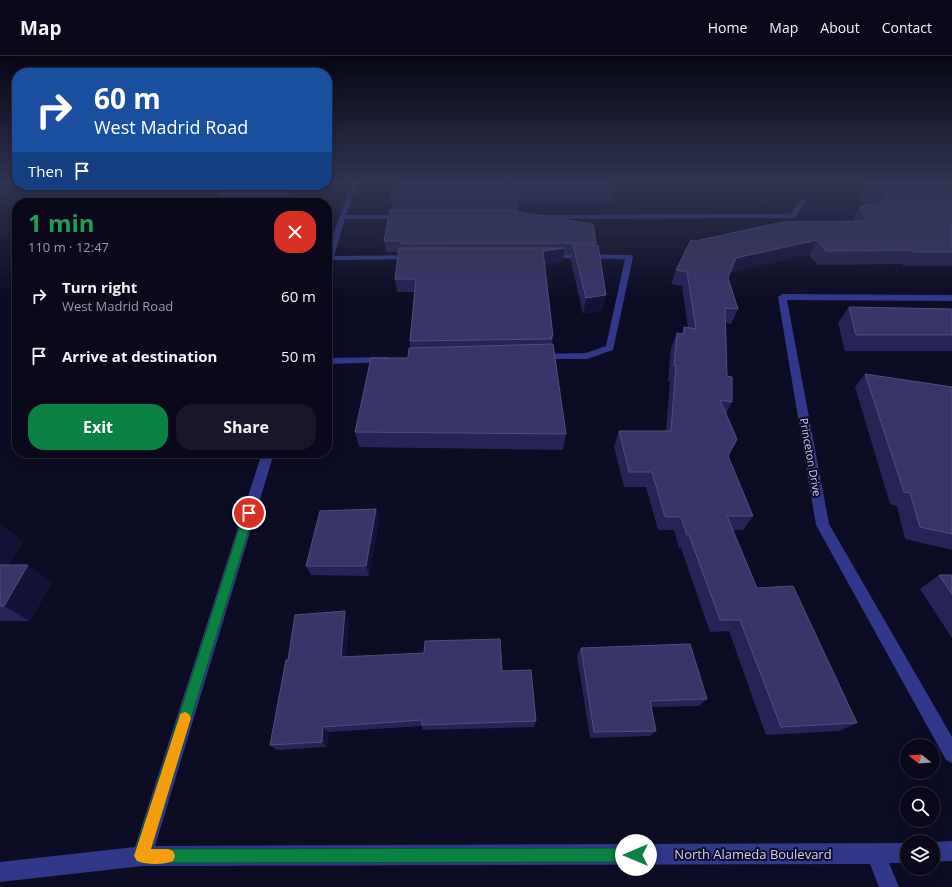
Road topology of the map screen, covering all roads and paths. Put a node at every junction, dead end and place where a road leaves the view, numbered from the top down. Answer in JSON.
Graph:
{"nodes":[{"id":1,"x":341,"y":221,"type":"edge"},
{"id":2,"x":332,"y":249,"type":"edge"},
{"id":3,"x":540,"y":256,"type":"edge"},
{"id":4,"x":423,"y":257,"type":"edge"},
{"id":5,"x":332,"y":262,"type":"edge"},
{"id":6,"x":952,"y":298,"type":"edge"},
{"id":7,"x":532,"y":357,"type":"edge"},
{"id":8,"x":398,"y":360,"type":"edge"},
{"id":9,"x":332,"y":361,"type":"edge"},
{"id":10,"x":266,"y":458,"type":"edge"},
{"id":11,"x":952,"y":754,"type":"edge"},
{"id":12,"x":952,"y":851,"type":"edge"},
{"id":13,"x":940,"y":852,"type":"edge"},
{"id":14,"x":900,"y":853,"type":"edge"},
{"id":15,"x":876,"y":854,"type":"junction"},
{"id":16,"x":142,"y":856,"type":"junction"},
{"id":17,"x":0,"y":872,"type":"edge"},
{"id":18,"x":889,"y":887,"type":"edge"}],
"edges":[{"from":1,"to":2,"type":"street"},
{"from":3,"to":7,"type":"street"},
{"from":4,"to":5,"type":"street"},
{"from":6,"to":11,"type":"street","name":"Princeton Drive"},
{"from":8,"to":9,"type":"street"},
{"from":10,"to":16,"type":"street"},
{"from":12,"to":13,"type":"street"},
{"from":14,"to":15,"type":"street","name":"North Alameda Boulevard"},
{"from":15,"to":16,"type":"street","name":"North Alameda Boulevard"},
{"from":15,"to":18,"type":"street"},
{"from":16,"to":17,"type":"street","name":"North Alameda Boulevard"}]}
